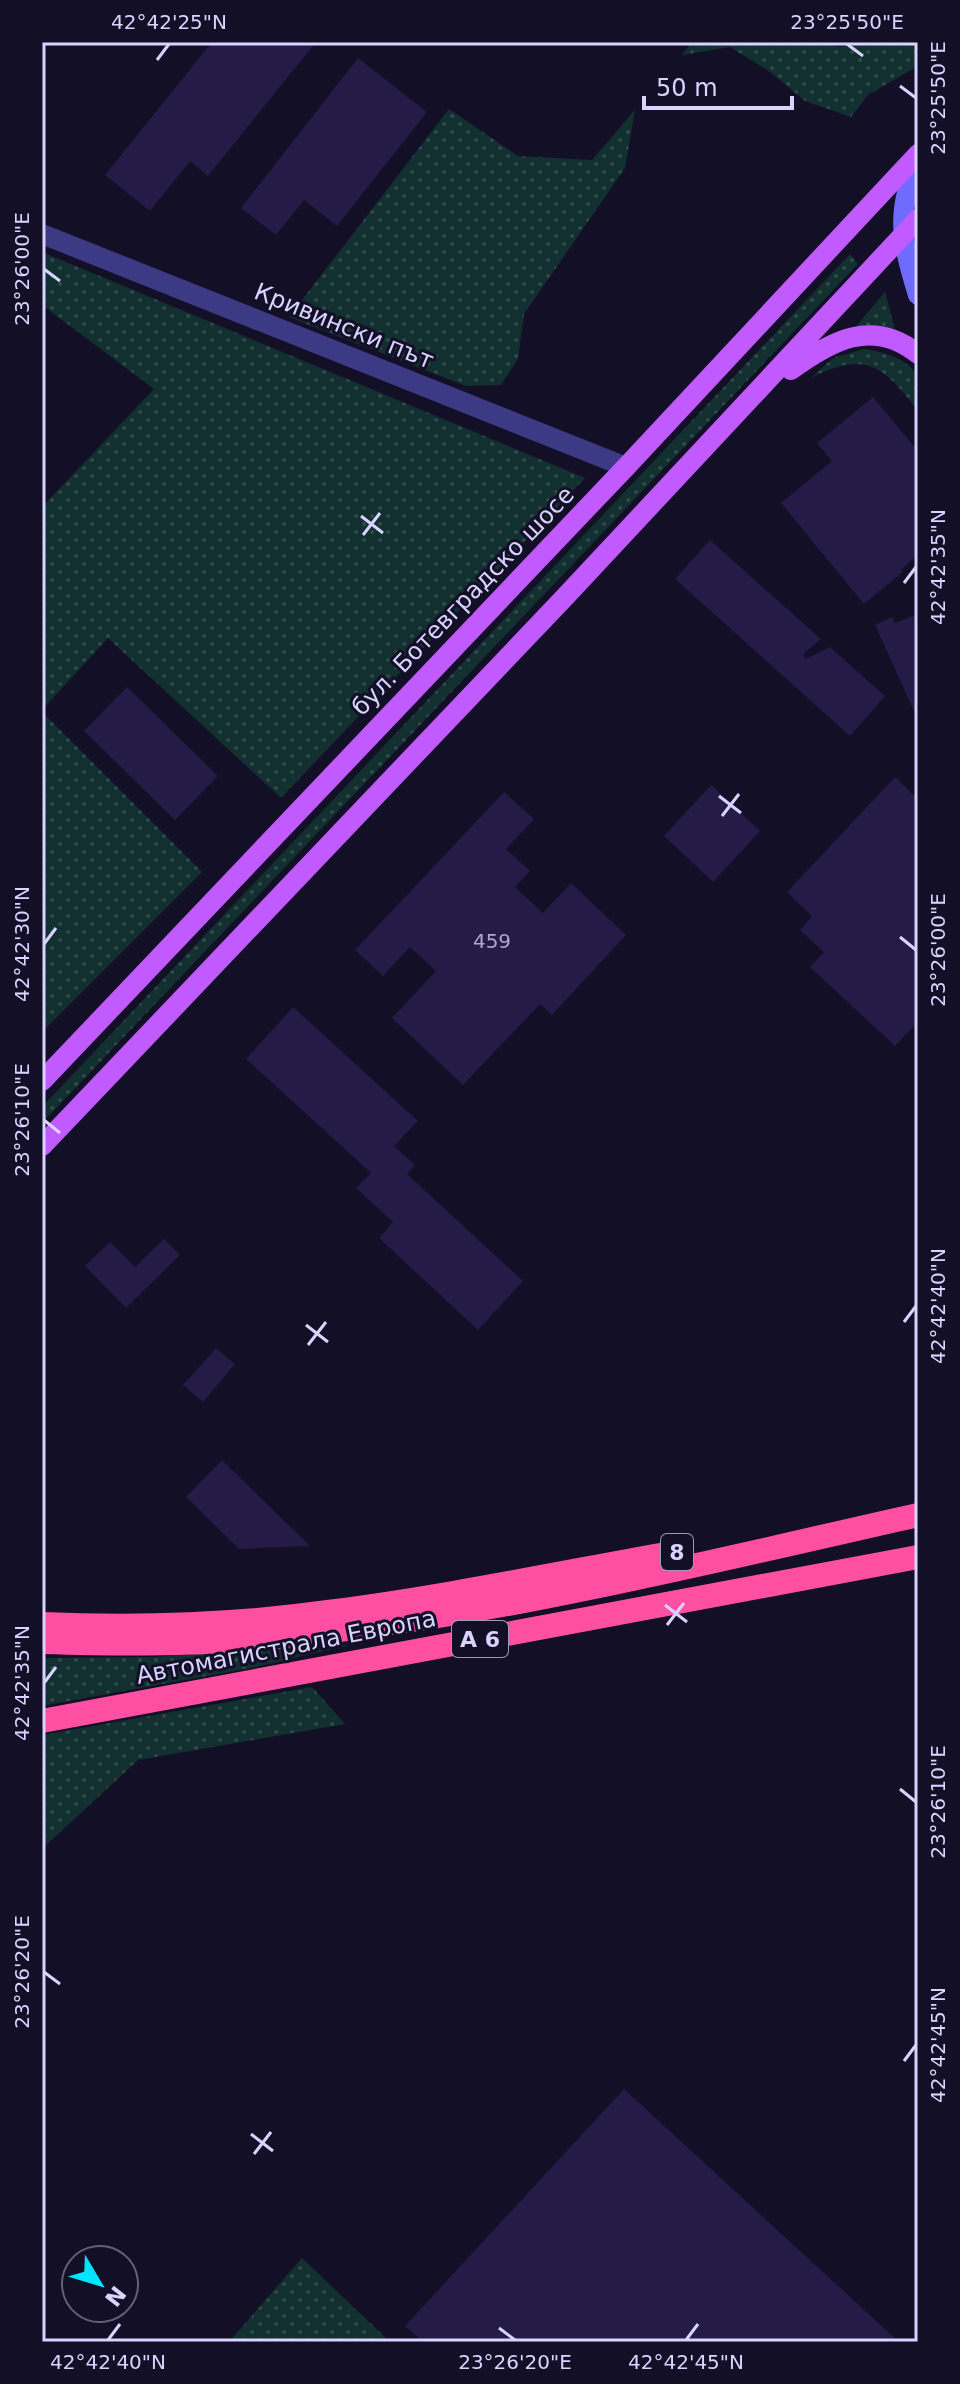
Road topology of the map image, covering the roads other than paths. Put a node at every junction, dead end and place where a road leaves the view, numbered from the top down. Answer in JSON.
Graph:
{"nodes":[{"id":1,"x":918,"y":154,"type":"edge"},
{"id":2,"x":918,"y":164,"type":"edge"},
{"id":3,"x":918,"y":219,"type":"edge"},
{"id":4,"x":42,"y":234,"type":"edge"},
{"id":5,"x":902,"y":236,"type":"junction"},
{"id":6,"x":918,"y":295,"type":"edge"},
{"id":7,"x":918,"y":354,"type":"edge"},
{"id":8,"x":752,"y":398,"type":"junction"},
{"id":9,"x":626,"y":467,"type":"junction"},
{"id":10,"x":42,"y":1081,"type":"edge"},
{"id":11,"x":42,"y":1146,"type":"edge"},
{"id":12,"x":918,"y":1512,"type":"edge"},
{"id":13,"x":918,"y":1557,"type":"edge"},
{"id":14,"x":42,"y":1624,"type":"edge"},
{"id":15,"x":42,"y":1642,"type":"edge"},
{"id":16,"x":42,"y":1721,"type":"edge"}],
"edges":[{"from":1,"to":9,"type":"main road","name":"бул. Ботевградско шосе"},
{"from":2,"to":5,"type":"main road"},
{"from":3,"to":5,"type":"main road"},
{"from":4,"to":9,"type":"street","name":"Кривински път"},
{"from":5,"to":6,"type":"main road"},
{"from":5,"to":8,"type":"main road"},
{"from":7,"to":8,"type":"main road"},
{"from":8,"to":11,"type":"main road"},
{"from":9,"to":10,"type":"main road","name":"бул. Ботевградско шосе"},
{"from":12,"to":14,"type":"highway","number":"8"},
{"from":12,"to":15,"type":"highway","name":"Автомагистрала Европа","number":"A 6"},
{"from":13,"to":16,"type":"highway","name":"Автомагистрала Европа","number":"A 6"}]}
